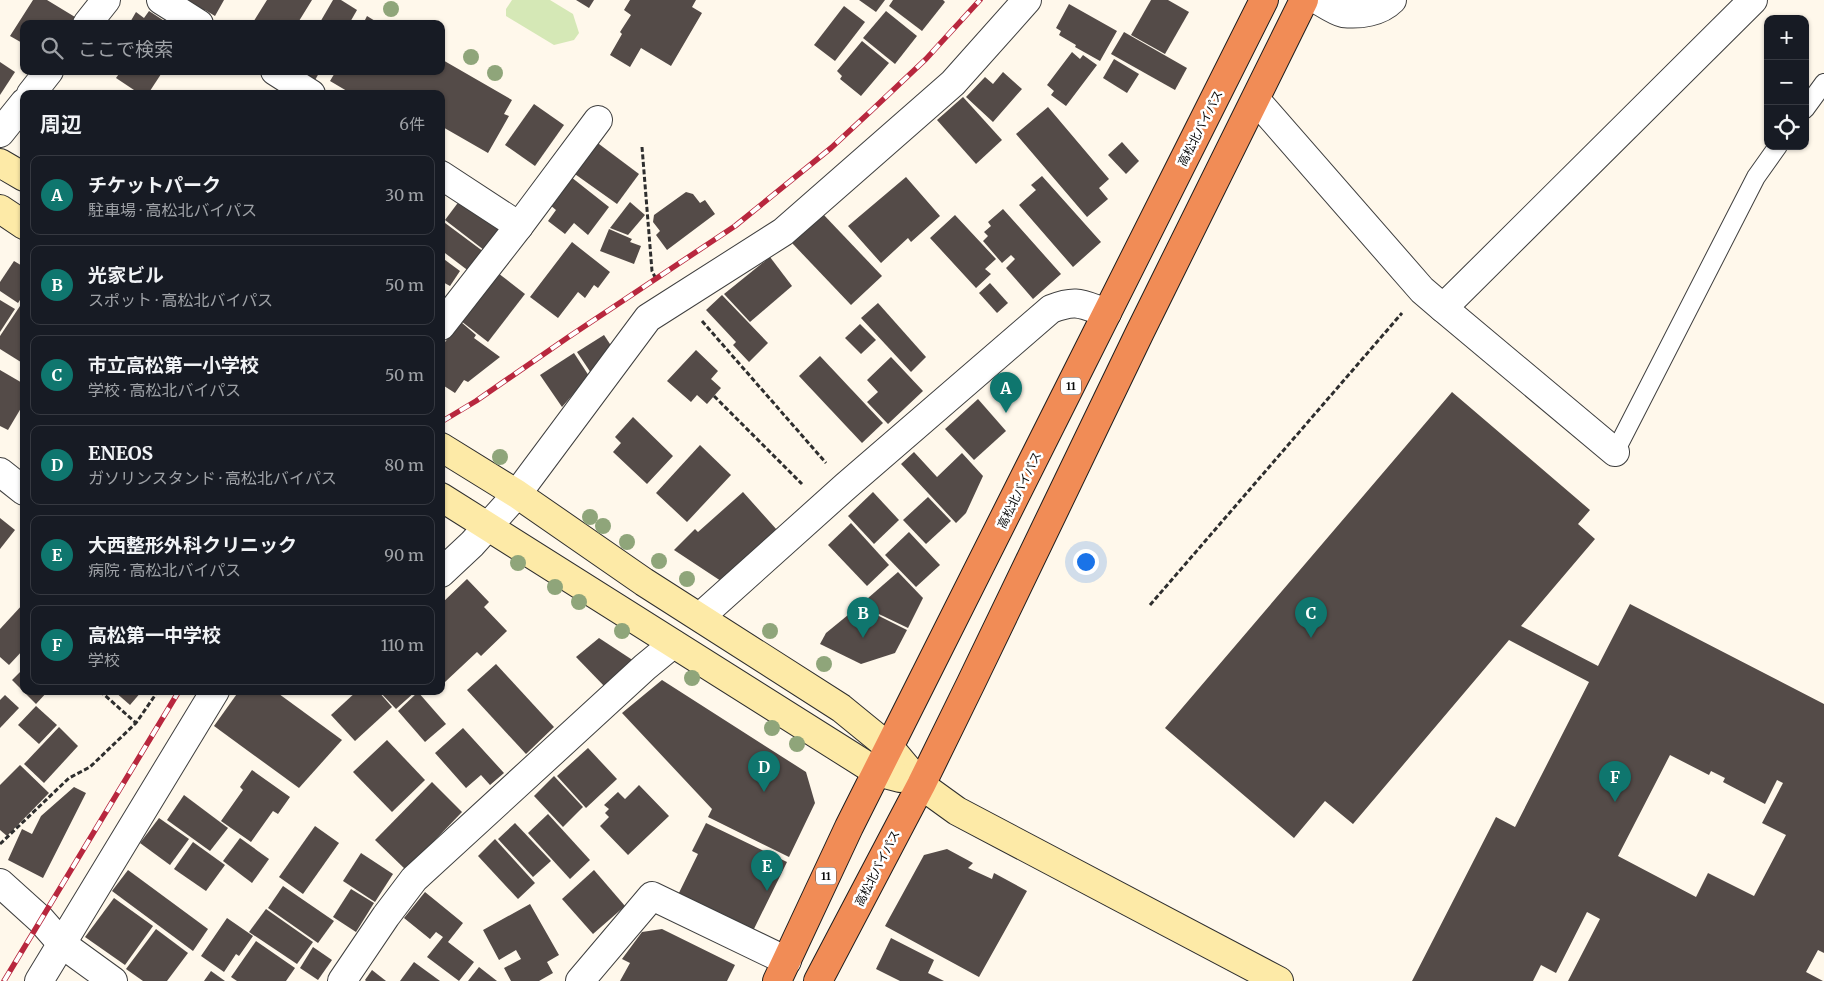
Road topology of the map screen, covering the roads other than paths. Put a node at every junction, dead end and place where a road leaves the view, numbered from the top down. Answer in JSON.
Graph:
{"nodes":[{"id":1,"x":161,"y":0,"type":"edge"},
{"id":2,"x":1028,"y":0,"type":"edge"},
{"id":3,"x":1264,"y":0,"type":"edge"},
{"id":4,"x":1304,"y":0,"type":"edge"},
{"id":5,"x":1318,"y":0,"type":"edge"},
{"id":6,"x":1392,"y":0,"type":"edge"},
{"id":7,"x":1752,"y":0,"type":"edge"},
{"id":8,"x":193,"y":20,"type":"edge"},
{"id":9,"x":46,"y":75,"type":"edge"},
{"id":10,"x":281,"y":75,"type":"edge"},
{"id":11,"x":1824,"y":83,"type":"edge"},
{"id":12,"x":34,"y":90,"type":"edge"},
{"id":13,"x":305,"y":90,"type":"edge"},
{"id":14,"x":1256,"y":100,"type":"junction"},
{"id":15,"x":1808,"y":105,"type":"edge"},
{"id":16,"x":20,"y":108,"type":"edge"},
{"id":17,"x":598,"y":120,"type":"dead end"},
{"id":18,"x":0,"y":134,"type":"edge"},
{"id":19,"x":1775,"y":150,"type":"edge"},
{"id":20,"x":0,"y":163,"type":"edge"},
{"id":21,"x":20,"y":175,"type":"edge"},
{"id":22,"x":445,"y":178,"type":"edge"},
{"id":23,"x":0,"y":210,"type":"edge"},
{"id":24,"x":20,"y":222,"type":"edge"},
{"id":25,"x":519,"y":226,"type":"junction"},
{"id":26,"x":1442,"y":308,"type":"junction"},
{"id":27,"x":1107,"y":313,"type":"junction"},
{"id":28,"x":445,"y":321,"type":"edge"},
{"id":29,"x":445,"y":449,"type":"edge"},
{"id":30,"x":1615,"y":452,"type":"joint"},
{"id":31,"x":0,"y":472,"type":"edge"},
{"id":32,"x":20,"y":488,"type":"edge"},
{"id":33,"x":517,"y":494,"type":"junction"},
{"id":34,"x":445,"y":499,"type":"edge"},
{"id":35,"x":487,"y":525,"type":"junction"},
{"id":36,"x":445,"y":569,"type":"edge"},
{"id":37,"x":700,"y":617,"type":"junction"},
{"id":38,"x":673,"y":644,"type":"junction"},
{"id":39,"x":213,"y":695,"type":"edge"},
{"id":40,"x":890,"y":748,"type":"junction"},
{"id":41,"x":877,"y":772,"type":"junction"},
{"id":42,"x":920,"y":785,"type":"junction"},
{"id":43,"x":0,"y":883,"type":"edge"},
{"id":44,"x":62,"y":944,"type":"junction"},
{"id":45,"x":782,"y":971,"type":"edge"},
{"id":46,"x":39,"y":981,"type":"edge"},
{"id":47,"x":113,"y":981,"type":"edge"},
{"id":48,"x":342,"y":981,"type":"edge"},
{"id":49,"x":580,"y":981,"type":"edge"},
{"id":50,"x":818,"y":981,"type":"edge"},
{"id":51,"x":1279,"y":981,"type":"edge"}],
"edges":[{"from":1,"to":8,"type":"street"},
{"from":2,"to":33,"type":"street"},
{"from":3,"to":27,"type":"highway","name":"高松北バイパス","number":"11"},
{"from":4,"to":14,"type":"highway","name":"高松北バイパス"},
{"from":5,"to":6,"type":"street"},
{"from":7,"to":26,"type":"street"},
{"from":9,"to":12,"type":"street"},
{"from":10,"to":13,"type":"street"},
{"from":11,"to":15,"type":"lane"},
{"from":14,"to":26,"type":"street"},
{"from":14,"to":42,"type":"highway","name":"高松北バイパス"},
{"from":16,"to":18,"type":"street"},
{"from":17,"to":25,"type":"street"},
{"from":19,"to":30,"type":"lane"},
{"from":20,"to":21,"type":"street"},
{"from":22,"to":25,"type":"street"},
{"from":23,"to":24,"type":"street"},
{"from":25,"to":28,"type":"street"},
{"from":26,"to":30,"type":"street"},
{"from":27,"to":37,"type":"street"},
{"from":27,"to":40,"type":"highway","name":"高松北バイパス","number":"11"},
{"from":29,"to":33,"type":"street"},
{"from":31,"to":32,"type":"street"},
{"from":33,"to":35,"type":"street"},
{"from":33,"to":37,"type":"street"},
{"from":34,"to":35,"type":"street"},
{"from":35,"to":36,"type":"street"},
{"from":35,"to":38,"type":"street"},
{"from":37,"to":40,"type":"street"},
{"from":38,"to":41,"type":"street"},
{"from":38,"to":48,"type":"street"},
{"from":39,"to":44,"type":"street"},
{"from":40,"to":41,"type":"highway","name":"高松北バイパス","number":"11"},
{"from":40,"to":42,"type":"street"},
{"from":41,"to":42,"type":"street"},
{"from":41,"to":45,"type":"highway","name":"高松北バイパス","number":"11"},
{"from":42,"to":50,"type":"highway","name":"高松北バイパス"},
{"from":42,"to":51,"type":"street"},
{"from":43,"to":44,"type":"street"},
{"from":44,"to":46,"type":"street"},
{"from":44,"to":47,"type":"street"},
{"from":45,"to":49,"type":"street"}]}
